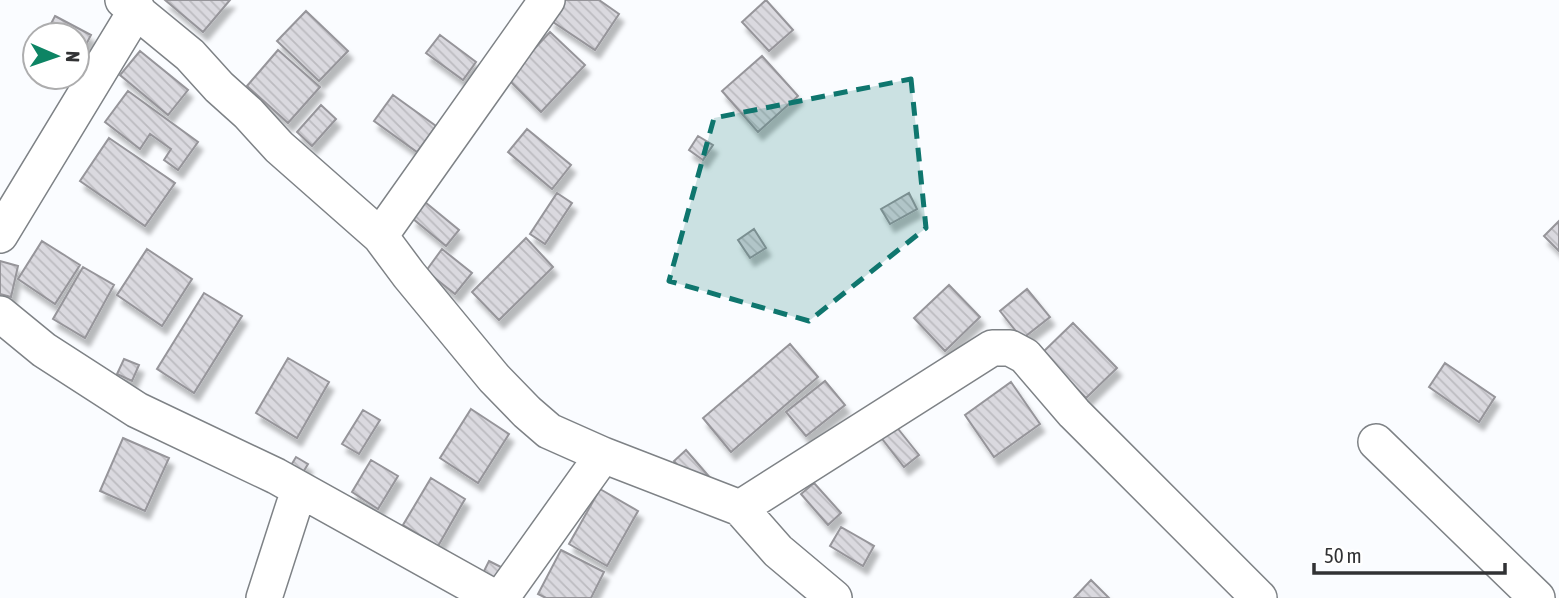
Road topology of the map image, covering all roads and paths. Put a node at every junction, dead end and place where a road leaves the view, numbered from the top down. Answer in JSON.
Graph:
{"nodes":[{"id":1,"x":547,"y":0,"type":"edge"},
{"id":2,"x":130,"y":5,"type":"edge"},
{"id":3,"x":0,"y":235,"type":"edge"},
{"id":4,"x":380,"y":236,"type":"junction"},
{"id":5,"x":0,"y":314,"type":"edge"},
{"id":6,"x":1376,"y":442,"type":"dead end"},
{"id":7,"x":603,"y":455,"type":"junction"},
{"id":8,"x":304,"y":492,"type":"junction"},
{"id":9,"x":740,"y":508,"type":"junction"},
{"id":10,"x":264,"y":598,"type":"edge"},
{"id":11,"x":495,"y":598,"type":"edge"},
{"id":12,"x":501,"y":598,"type":"edge"},
{"id":13,"x":834,"y":598,"type":"edge"},
{"id":14,"x":1259,"y":598,"type":"edge"},
{"id":15,"x":1537,"y":598,"type":"edge"}],
"edges":[{"from":1,"to":4,"type":"street"},
{"from":2,"to":3,"type":"street"},
{"from":2,"to":4,"type":"street"},
{"from":4,"to":7,"type":"street"},
{"from":5,"to":8,"type":"street"},
{"from":6,"to":15,"type":"street"},
{"from":7,"to":9,"type":"street"},
{"from":7,"to":12,"type":"street"},
{"from":8,"to":10,"type":"street"},
{"from":8,"to":11,"type":"street"},
{"from":9,"to":13,"type":"street"},
{"from":9,"to":14,"type":"street"}]}
